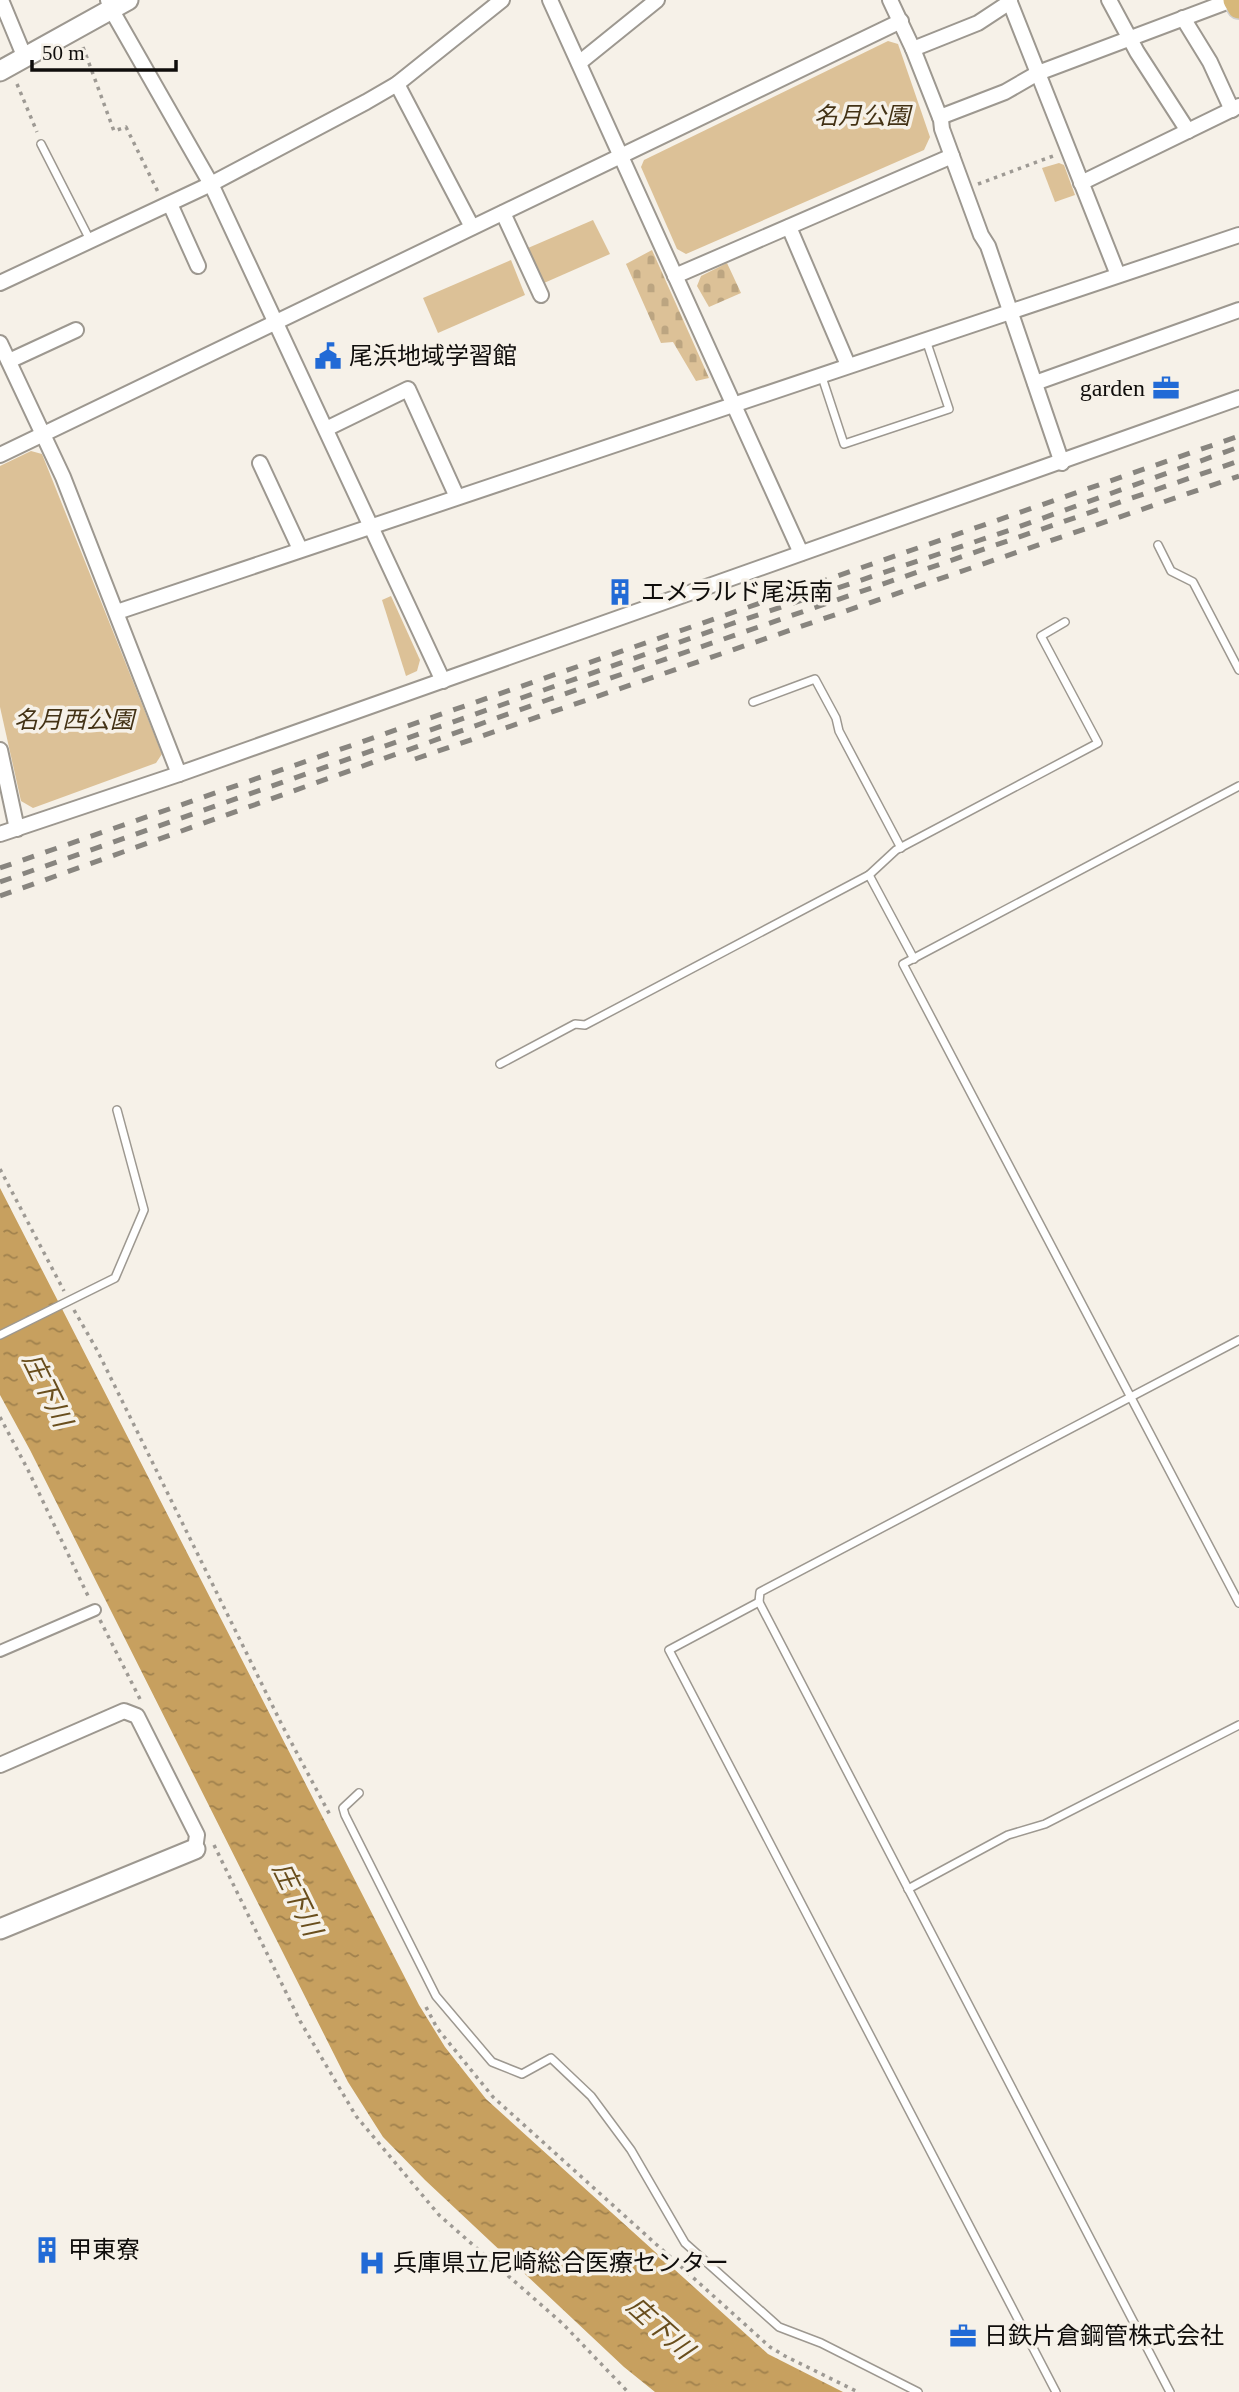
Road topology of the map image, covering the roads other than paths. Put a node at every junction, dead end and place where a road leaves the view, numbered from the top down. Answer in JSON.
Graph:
{"nodes":[{"id":1,"x":1,"y":0,"type":"edge"},
{"id":2,"x":502,"y":0,"type":"edge"},
{"id":3,"x":550,"y":0,"type":"edge"},
{"id":4,"x":657,"y":0,"type":"edge"},
{"id":5,"x":890,"y":0,"type":"edge"},
{"id":6,"x":1109,"y":0,"type":"edge"},
{"id":7,"x":1234,"y":0,"type":"edge"},
{"id":8,"x":1009,"y":1,"type":"edge"},
{"id":9,"x":116,"y":3,"type":"edge"},
{"id":10,"x":1239,"y":7,"type":"edge"},
{"id":11,"x":1183,"y":18,"type":"junction"},
{"id":12,"x":901,"y":21,"type":"junction"},
{"id":13,"x":1131,"y":38,"type":"junction"},
{"id":14,"x":913,"y":49,"type":"junction"},
{"id":15,"x":579,"y":63,"type":"junction"},
{"id":16,"x":12,"y":66,"type":"edge"},
{"id":17,"x":1038,"y":73,"type":"junction"},
{"id":18,"x":397,"y":84,"type":"junction"},
{"id":19,"x":1236,"y":108,"type":"edge"},
{"id":20,"x":940,"y":117,"type":"junction"},
{"id":21,"x":1188,"y":131,"type":"junction"},
{"id":22,"x":41,"y":144,"type":"road end"},
{"id":23,"x":621,"y":156,"type":"junction"},
{"id":24,"x":952,"y":156,"type":"junction"},
{"id":25,"x":1081,"y":183,"type":"junction"},
{"id":26,"x":211,"y":184,"type":"junction"},
{"id":27,"x":168,"y":205,"type":"junction"},
{"id":28,"x":503,"y":213,"type":"junction"},
{"id":29,"x":472,"y":227,"type":"junction"},
{"id":30,"x":789,"y":227,"type":"junction"},
{"id":31,"x":1239,"y":234,"type":"edge"},
{"id":32,"x":90,"y":241,"type":"junction"},
{"id":33,"x":198,"y":266,"type":"dead end"},
{"id":34,"x":1118,"y":275,"type":"junction"},
{"id":35,"x":675,"y":276,"type":"junction"},
{"id":36,"x":0,"y":283,"type":"edge"},
{"id":37,"x":541,"y":295,"type":"dead end"},
{"id":38,"x":1239,"y":310,"type":"edge"},
{"id":39,"x":1010,"y":311,"type":"junction"},
{"id":40,"x":275,"y":322,"type":"junction"},
{"id":41,"x":76,"y":330,"type":"dead end"},
{"id":42,"x":926,"y":339,"type":"junction"},
{"id":43,"x":0,"y":343,"type":"edge"},
{"id":44,"x":9,"y":361,"type":"junction"},
{"id":45,"x":848,"y":365,"type":"junction"},
{"id":46,"x":821,"y":374,"type":"junction"},
{"id":47,"x":1035,"y":383,"type":"junction"},
{"id":48,"x":1239,"y":398,"type":"edge"},
{"id":49,"x":733,"y":403,"type":"junction"},
{"id":50,"x":326,"y":429,"type":"junction"},
{"id":51,"x":44,"y":434,"type":"junction"},
{"id":52,"x":0,"y":455,"type":"edge"},
{"id":53,"x":260,"y":463,"type":"dead end"},
{"id":54,"x":1062,"y":463,"type":"junction"},
{"id":55,"x":457,"y":497,"type":"junction"},
{"id":56,"x":372,"y":525,"type":"junction"},
{"id":57,"x":1158,"y":545,"type":"dead end"},
{"id":58,"x":300,"y":550,"type":"junction"},
{"id":59,"x":801,"y":553,"type":"junction"},
{"id":60,"x":117,"y":612,"type":"junction"},
{"id":61,"x":1065,"y":622,"type":"dead end"},
{"id":62,"x":1239,"y":670,"type":"edge"},
{"id":63,"x":443,"y":681,"type":"junction"},
{"id":64,"x":753,"y":702,"type":"dead end"},
{"id":65,"x":0,"y":750,"type":"edge"},
{"id":66,"x":179,"y":774,"type":"junction"},
{"id":67,"x":1239,"y":786,"type":"edge"},
{"id":68,"x":17,"y":829,"type":"junction"},
{"id":69,"x":0,"y":834,"type":"edge"},
{"id":70,"x":901,"y":848,"type":"junction"},
{"id":71,"x":869,"y":876,"type":"junction"},
{"id":72,"x":914,"y":959,"type":"junction"},
{"id":73,"x":500,"y":1064,"type":"dead end"},
{"id":74,"x":117,"y":1110,"type":"dead end"},
{"id":75,"x":0,"y":1335,"type":"edge"},
{"id":76,"x":1239,"y":1340,"type":"edge"},
{"id":77,"x":1131,"y":1397,"type":"junction"},
{"id":78,"x":759,"y":1602,"type":"junction"},
{"id":79,"x":1239,"y":1602,"type":"edge"},
{"id":80,"x":95,"y":1610,"type":"road end"},
{"id":81,"x":0,"y":1651,"type":"edge"},
{"id":82,"x":1239,"y":1725,"type":"edge"},
{"id":83,"x":0,"y":1765,"type":"edge"},
{"id":84,"x":359,"y":1793,"type":"dead end"},
{"id":85,"x":204,"y":1845,"type":"joint"},
{"id":86,"x":908,"y":1889,"type":"junction"},
{"id":87,"x":0,"y":1929,"type":"edge"},
{"id":88,"x":918,"y":2392,"type":"edge"},
{"id":89,"x":1056,"y":2392,"type":"edge"},
{"id":90,"x":1170,"y":2392,"type":"edge"}],
"edges":[{"from":1,"to":16,"type":"street"},
{"from":2,"to":18,"type":"street"},
{"from":3,"to":15,"type":"street"},
{"from":4,"to":15,"type":"street"},
{"from":5,"to":12,"type":"street"},
{"from":6,"to":13,"type":"street"},
{"from":7,"to":10,"type":"main road"},
{"from":7,"to":11,"type":"street"},
{"from":8,"to":14,"type":"street"},
{"from":8,"to":17,"type":"street"},
{"from":9,"to":16,"type":"street"},
{"from":9,"to":26,"type":"street"},
{"from":11,"to":13,"type":"street"},
{"from":11,"to":19,"type":"street"},
{"from":12,"to":14,"type":"street"},
{"from":12,"to":23,"type":"street"},
{"from":13,"to":17,"type":"street"},
{"from":13,"to":21,"type":"street"},
{"from":14,"to":20,"type":"street"},
{"from":15,"to":23,"type":"street"},
{"from":17,"to":20,"type":"street"},
{"from":17,"to":25,"type":"street"},
{"from":18,"to":26,"type":"street"},
{"from":18,"to":29,"type":"street"},
{"from":19,"to":21,"type":"street"},
{"from":20,"to":24,"type":"street"},
{"from":21,"to":25,"type":"street"},
{"from":22,"to":32,"type":"lane"},
{"from":23,"to":28,"type":"street"},
{"from":23,"to":35,"type":"street"},
{"from":24,"to":30,"type":"street"},
{"from":24,"to":39,"type":"street"},
{"from":25,"to":34,"type":"street"},
{"from":26,"to":27,"type":"street"},
{"from":26,"to":40,"type":"street"},
{"from":27,"to":32,"type":"street"},
{"from":27,"to":33,"type":"street"},
{"from":28,"to":29,"type":"street"},
{"from":28,"to":37,"type":"street"},
{"from":29,"to":40,"type":"street"},
{"from":30,"to":35,"type":"street"},
{"from":30,"to":45,"type":"street"},
{"from":31,"to":34,"type":"street"},
{"from":32,"to":36,"type":"street"},
{"from":34,"to":39,"type":"street"},
{"from":35,"to":49,"type":"street"},
{"from":38,"to":47,"type":"street"},
{"from":39,"to":42,"type":"street"},
{"from":39,"to":47,"type":"street"},
{"from":40,"to":50,"type":"street"},
{"from":40,"to":51,"type":"street"},
{"from":41,"to":44,"type":"street"},
{"from":42,"to":45,"type":"street"},
{"from":42,"to":46,"type":"lane"},
{"from":43,"to":44,"type":"street"},
{"from":44,"to":51,"type":"street"},
{"from":45,"to":46,"type":"street"},
{"from":46,"to":49,"type":"street"},
{"from":47,"to":54,"type":"street"},
{"from":48,"to":54,"type":"street"},
{"from":49,"to":55,"type":"street"},
{"from":49,"to":59,"type":"street"},
{"from":50,"to":55,"type":"street"},
{"from":50,"to":56,"type":"street"},
{"from":51,"to":52,"type":"street"},
{"from":51,"to":60,"type":"street"},
{"from":53,"to":58,"type":"street"},
{"from":54,"to":59,"type":"street"},
{"from":55,"to":56,"type":"street"},
{"from":56,"to":58,"type":"street"},
{"from":56,"to":63,"type":"street"},
{"from":57,"to":62,"type":"lane"},
{"from":58,"to":60,"type":"street"},
{"from":59,"to":63,"type":"street"},
{"from":60,"to":66,"type":"street"},
{"from":61,"to":70,"type":"lane"},
{"from":63,"to":66,"type":"street"},
{"from":64,"to":70,"type":"lane"},
{"from":65,"to":68,"type":"street"},
{"from":66,"to":68,"type":"street"},
{"from":67,"to":72,"type":"lane"},
{"from":68,"to":69,"type":"street"},
{"from":70,"to":71,"type":"lane"},
{"from":71,"to":72,"type":"lane"},
{"from":71,"to":73,"type":"lane"},
{"from":72,"to":77,"type":"lane"},
{"from":74,"to":75,"type":"lane"},
{"from":76,"to":77,"type":"lane"},
{"from":77,"to":78,"type":"lane"},
{"from":77,"to":79,"type":"lane"},
{"from":78,"to":86,"type":"lane"},
{"from":78,"to":89,"type":"lane"},
{"from":80,"to":81,"type":"street"},
{"from":82,"to":86,"type":"lane"},
{"from":83,"to":85,"type":"street"},
{"from":84,"to":88,"type":"lane"},
{"from":85,"to":87,"type":"street"},
{"from":86,"to":90,"type":"lane"}]}
